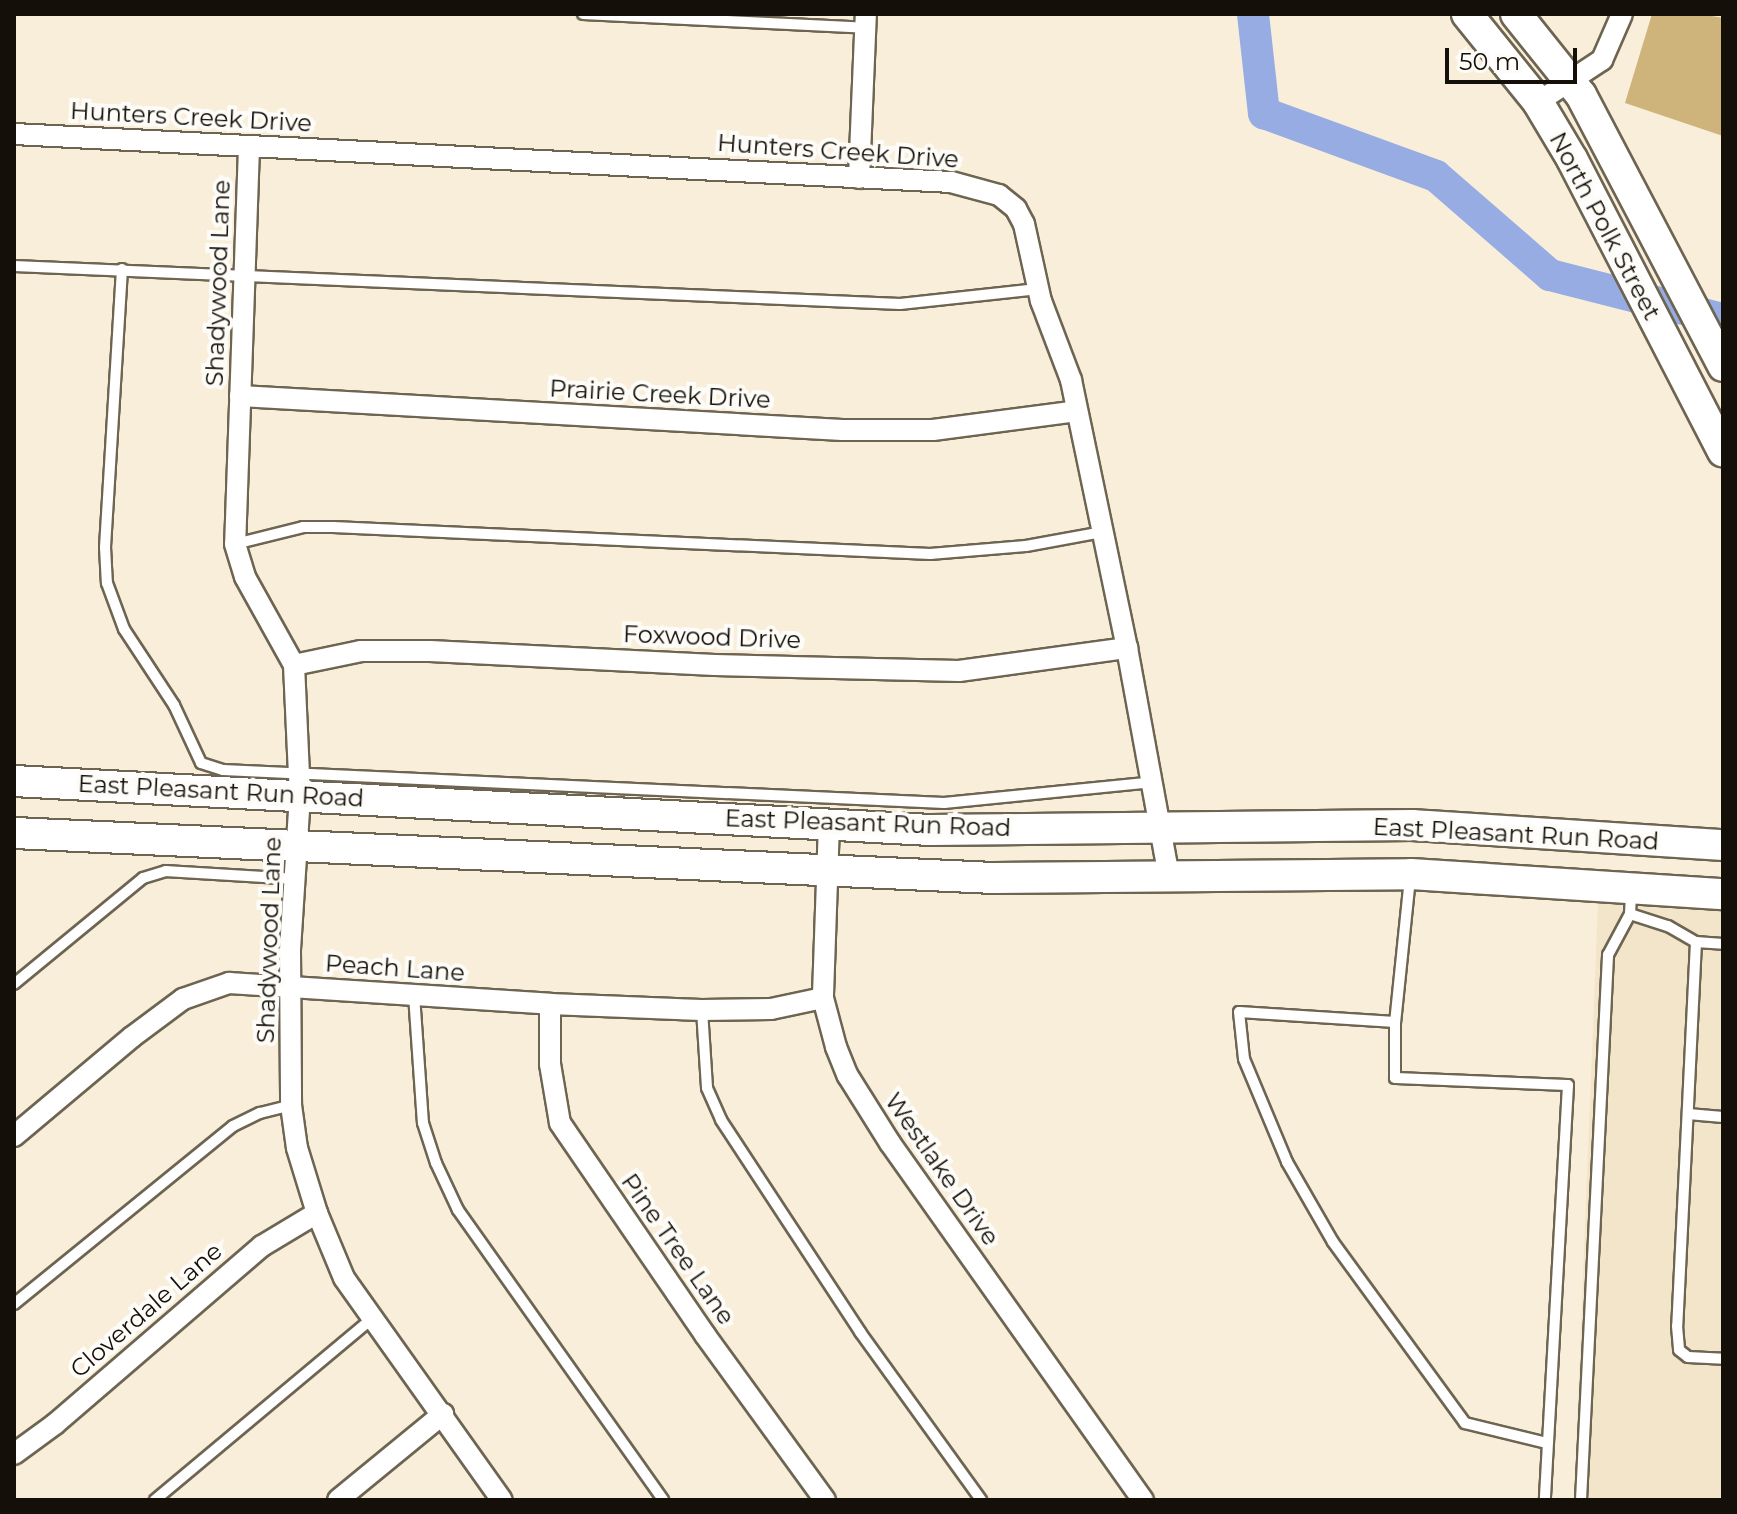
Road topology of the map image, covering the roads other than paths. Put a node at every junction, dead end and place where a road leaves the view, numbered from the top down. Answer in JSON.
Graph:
{"nodes":[{"id":1,"x":583,"y":14,"type":"edge"},
{"id":2,"x":1467,"y":14,"type":"edge"},
{"id":3,"x":1516,"y":14,"type":"edge"},
{"id":4,"x":1622,"y":14,"type":"edge"},
{"id":5,"x":866,"y":21,"type":"edge"},
{"id":6,"x":1570,"y":81,"type":"junction"},
{"id":7,"x":1538,"y":102,"type":"junction"},
{"id":8,"x":14,"y":134,"type":"edge"},
{"id":9,"x":249,"y":147,"type":"junction"},
{"id":10,"x":859,"y":178,"type":"junction"},
{"id":11,"x":14,"y":266,"type":"edge"},
{"id":12,"x":122,"y":269,"type":"junction"},
{"id":13,"x":243,"y":275,"type":"junction"},
{"id":14,"x":1039,"y":289,"type":"junction"},
{"id":15,"x":1723,"y":366,"type":"edge"},
{"id":16,"x":240,"y":396,"type":"junction"},
{"id":17,"x":1077,"y":411,"type":"junction"},
{"id":18,"x":1717,"y":439,"type":"edge"},
{"id":19,"x":1102,"y":532,"type":"junction"},
{"id":20,"x":235,"y":544,"type":"junction"},
{"id":21,"x":1127,"y":648,"type":"junction"},
{"id":22,"x":294,"y":665,"type":"junction"},
{"id":23,"x":14,"y":781,"type":"edge"},
{"id":24,"x":1153,"y":781,"type":"junction"},
{"id":25,"x":300,"y":784,"type":"junction"},
{"id":26,"x":829,"y":823,"type":"junction"},
{"id":27,"x":1412,"y":825,"type":"junction"},
{"id":28,"x":1163,"y":830,"type":"junction"},
{"id":29,"x":14,"y":833,"type":"edge"},
{"id":30,"x":1723,"y":845,"type":"edge"},
{"id":31,"x":299,"y":846,"type":"junction"},
{"id":32,"x":826,"y":870,"type":"junction"},
{"id":33,"x":1411,"y":874,"type":"junction"},
{"id":34,"x":1169,"y":876,"type":"junction"},
{"id":35,"x":296,"y":879,"type":"junction"},
{"id":36,"x":1723,"y":894,"type":"edge"},
{"id":37,"x":1630,"y":901,"type":"junction"},
{"id":38,"x":1696,"y":942,"type":"junction"},
{"id":39,"x":1723,"y":944,"type":"edge"},
{"id":40,"x":14,"y":984,"type":"edge"},
{"id":41,"x":291,"y":987,"type":"junction"},
{"id":42,"x":414,"y":995,"type":"junction"},
{"id":43,"x":823,"y":998,"type":"junction"},
{"id":44,"x":550,"y":1004,"type":"junction"},
{"id":45,"x":702,"y":1010,"type":"junction"},
{"id":46,"x":1395,"y":1022,"type":"junction"},
{"id":47,"x":291,"y":1105,"type":"junction"},
{"id":48,"x":1688,"y":1114,"type":"junction"},
{"id":49,"x":1723,"y":1117,"type":"edge"},
{"id":50,"x":14,"y":1136,"type":"edge"},
{"id":51,"x":317,"y":1213,"type":"junction"},
{"id":52,"x":14,"y":1304,"type":"edge"},
{"id":53,"x":373,"y":1318,"type":"junction"},
{"id":54,"x":1723,"y":1359,"type":"edge"},
{"id":55,"x":443,"y":1414,"type":"junction"},
{"id":56,"x":1547,"y":1443,"type":"junction"},
{"id":57,"x":14,"y":1454,"type":"edge"},
{"id":58,"x":1136,"y":1497,"type":"edge"},
{"id":59,"x":341,"y":1499,"type":"edge"},
{"id":60,"x":155,"y":1500,"type":"edge"},
{"id":61,"x":502,"y":1500,"type":"edge"},
{"id":62,"x":663,"y":1500,"type":"edge"},
{"id":63,"x":825,"y":1500,"type":"edge"},
{"id":64,"x":981,"y":1500,"type":"edge"},
{"id":65,"x":1545,"y":1500,"type":"edge"},
{"id":66,"x":1581,"y":1500,"type":"edge"}],
"edges":[{"from":1,"to":5,"type":"lane"},
{"from":2,"to":7,"type":"main road","name":"North Polk Street"},
{"from":3,"to":6,"type":"main road","name":"North Polk Street"},
{"from":4,"to":6,"type":"street"},
{"from":5,"to":10,"type":"street"},
{"from":6,"to":7,"type":"street"},
{"from":6,"to":15,"type":"main road","name":"North Polk Street"},
{"from":7,"to":18,"type":"main road","name":"North Polk Street"},
{"from":8,"to":9,"type":"street","name":"Hunters Creek Drive"},
{"from":9,"to":10,"type":"street","name":"Hunters Creek Drive"},
{"from":9,"to":13,"type":"street","name":"Shadywood Lane"},
{"from":10,"to":14,"type":"street","name":"Hunters Creek Drive"},
{"from":11,"to":12,"type":"lane"},
{"from":12,"to":13,"type":"lane"},
{"from":12,"to":25,"type":"lane"},
{"from":13,"to":14,"type":"lane"},
{"from":13,"to":16,"type":"street","name":"Shadywood Lane"},
{"from":14,"to":17,"type":"street","name":"Hunters Creek Drive"},
{"from":16,"to":17,"type":"street","name":"Prairie Creek Drive"},
{"from":16,"to":20,"type":"street","name":"Shadywood Lane"},
{"from":17,"to":19,"type":"street","name":"Hunters Creek Drive"},
{"from":19,"to":20,"type":"lane"},
{"from":19,"to":21,"type":"street","name":"Hunters Creek Drive"},
{"from":20,"to":22,"type":"street","name":"Shadywood Lane"},
{"from":21,"to":22,"type":"street","name":"Foxwood Drive"},
{"from":21,"to":24,"type":"street","name":"Hunters Creek Drive"},
{"from":22,"to":25,"type":"street","name":"Shadywood Lane"},
{"from":23,"to":25,"type":"main road","name":"East Pleasant Run Road"},
{"from":24,"to":25,"type":"lane"},
{"from":24,"to":28,"type":"street","name":"Hunters Creek Drive"},
{"from":25,"to":26,"type":"main road","name":"East Pleasant Run Road"},
{"from":25,"to":31,"type":"street","name":"Shadywood Lane"},
{"from":26,"to":28,"type":"main road","name":"East Pleasant Run Road"},
{"from":26,"to":32,"type":"street","name":"Westlake Drive"},
{"from":27,"to":28,"type":"main road","name":"East Pleasant Run Road"},
{"from":27,"to":30,"type":"main road","name":"East Pleasant Run Road"},
{"from":27,"to":33,"type":"main road"},
{"from":28,"to":34,"type":"street","name":"Hunters Creek Drive"},
{"from":29,"to":31,"type":"main road","name":"East Pleasant Run Road"},
{"from":31,"to":32,"type":"main road","name":"East Pleasant Run Road"},
{"from":31,"to":35,"type":"street","name":"Shadywood Lane"},
{"from":32,"to":34,"type":"main road","name":"East Pleasant Run Road"},
{"from":32,"to":43,"type":"street","name":"Westlake Drive"},
{"from":33,"to":34,"type":"main road","name":"East Pleasant Run Road"},
{"from":33,"to":37,"type":"main road","name":"East Pleasant Run Road"},
{"from":33,"to":46,"type":"lane"},
{"from":35,"to":40,"type":"lane"},
{"from":35,"to":41,"type":"street","name":"Shadywood Lane"},
{"from":36,"to":37,"type":"main road","name":"East Pleasant Run Road"},
{"from":37,"to":38,"type":"lane"},
{"from":37,"to":66,"type":"lane"},
{"from":38,"to":39,"type":"lane"},
{"from":38,"to":48,"type":"lane"},
{"from":41,"to":42,"type":"street","name":"Peach Lane"},
{"from":41,"to":47,"type":"street","name":"Shadywood Lane"},
{"from":41,"to":50,"type":"street","name":"Peach Lane"},
{"from":42,"to":44,"type":"street","name":"Peach Lane"},
{"from":42,"to":62,"type":"lane"},
{"from":43,"to":45,"type":"street","name":"Peach Lane"},
{"from":43,"to":58,"type":"street","name":"Westlake Drive"},
{"from":44,"to":45,"type":"street","name":"Peach Lane"},
{"from":44,"to":63,"type":"street","name":"Pine Tree Lane"},
{"from":45,"to":64,"type":"lane"},
{"from":46,"to":56,"type":"lane"},
{"from":46,"to":56,"type":"lane"},
{"from":47,"to":51,"type":"street","name":"Shadywood Lane"},
{"from":47,"to":52,"type":"lane"},
{"from":48,"to":49,"type":"lane"},
{"from":48,"to":54,"type":"lane"},
{"from":51,"to":53,"type":"street","name":"Shadywood Lane"},
{"from":51,"to":57,"type":"street","name":"Cloverdale Lane"},
{"from":53,"to":55,"type":"street","name":"Shadywood Lane"},
{"from":53,"to":60,"type":"lane"},
{"from":55,"to":59,"type":"street"},
{"from":55,"to":61,"type":"street","name":"Shadywood Lane"},
{"from":56,"to":65,"type":"lane"}]}
